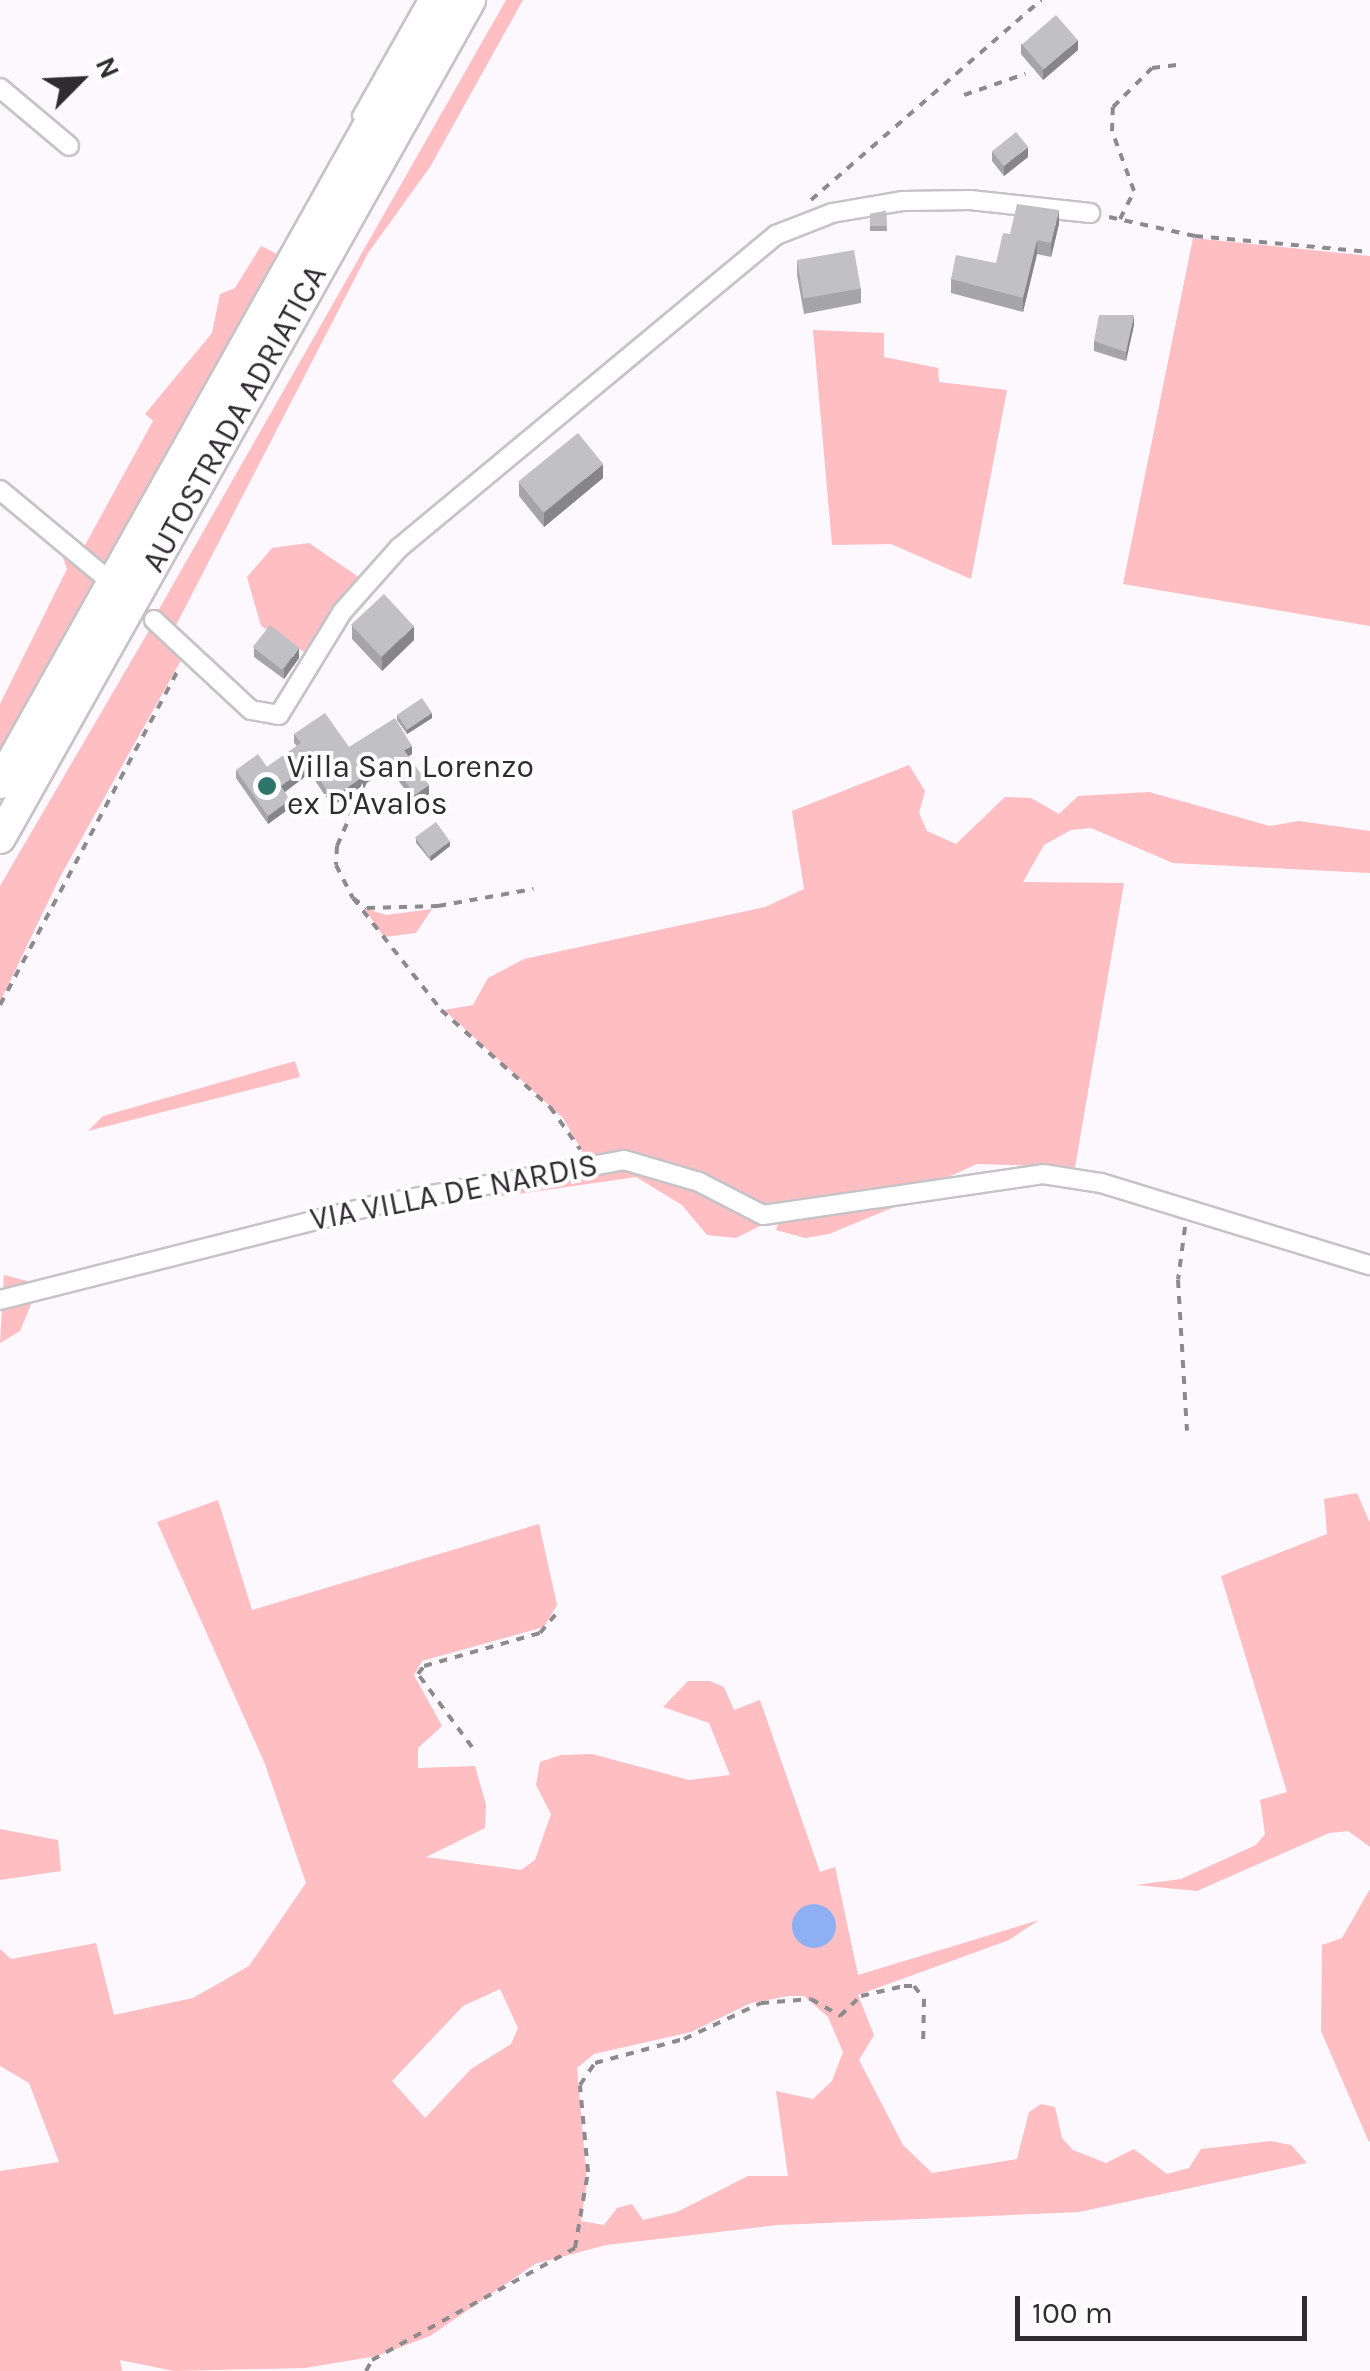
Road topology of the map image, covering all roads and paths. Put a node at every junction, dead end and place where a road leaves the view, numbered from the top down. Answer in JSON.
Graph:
{"nodes":[{"id":1,"x":422,"y":0,"type":"edge"},
{"id":2,"x":439,"y":0,"type":"edge"},
{"id":3,"x":470,"y":0,"type":"edge"},
{"id":4,"x":1041,"y":0,"type":"edge"},
{"id":5,"x":1183,"y":64,"type":"dead end"},
{"id":6,"x":1026,"y":74,"type":"dead end"},
{"id":7,"x":0,"y":88,"type":"edge"},
{"id":8,"x":964,"y":96,"type":"dead end"},
{"id":9,"x":353,"y":124,"type":"dead end"},
{"id":10,"x":416,"y":127,"type":"dead end"},
{"id":11,"x":343,"y":140,"type":"dead end"},
{"id":12,"x":68,"y":146,"type":"dead end"},
{"id":13,"x":355,"y":178,"type":"junction"},
{"id":14,"x":1090,"y":214,"type":"joint"},
{"id":15,"x":1120,"y":219,"type":"junction"},
{"id":16,"x":790,"y":228,"type":"junction"},
{"id":17,"x":1370,"y":252,"type":"edge"},
{"id":18,"x":0,"y":490,"type":"edge"},
{"id":19,"x":101,"y":574,"type":"dead end"},
{"id":20,"x":154,"y":620,"type":"dead end"},
{"id":21,"x":190,"y":656,"type":"junction"},
{"id":22,"x":366,"y":780,"type":"edge"},
{"id":23,"x":0,"y":783,"type":"edge"},
{"id":24,"x":0,"y":838,"type":"edge"},
{"id":25,"x":533,"y":890,"type":"dead end"},
{"id":26,"x":353,"y":898,"type":"junction"},
{"id":27,"x":0,"y":1005,"type":"edge"},
{"id":28,"x":588,"y":1164,"type":"junction"},
{"id":29,"x":1188,"y":1209,"type":"junction"},
{"id":30,"x":1370,"y":1265,"type":"edge"},
{"id":31,"x":0,"y":1300,"type":"edge"},
{"id":32,"x":1187,"y":1431,"type":"dead end"},
{"id":33,"x":560,"y":1610,"type":"dead end"},
{"id":34,"x":472,"y":1747,"type":"dead end"},
{"id":35,"x":923,"y":2046,"type":"dead end"},
{"id":36,"x":366,"y":2371,"type":"edge"}],
"edges":[{"from":1,"to":9,"type":"lane"},
{"from":2,"to":13,"type":"highway","name":"AUTOSTRADA ADRIATICA"},
{"from":3,"to":13,"type":"highway","name":"AUTOSTRADA ADRIATICA"},
{"from":4,"to":16,"type":"path"},
{"from":5,"to":15,"type":"path"},
{"from":6,"to":8,"type":"path"},
{"from":7,"to":12,"type":"street"},
{"from":10,"to":13,"type":"lane"},
{"from":11,"to":13,"type":"lane"},
{"from":13,"to":23,"type":"highway","name":"AUTOSTRADA ADRIATICA"},
{"from":13,"to":24,"type":"highway","name":"AUTOSTRADA ADRIATICA"},
{"from":14,"to":15,"type":"path"},
{"from":14,"to":16,"type":"street"},
{"from":15,"to":17,"type":"path"},
{"from":16,"to":21,"type":"street"},
{"from":18,"to":19,"type":"street"},
{"from":20,"to":21,"type":"street"},
{"from":21,"to":27,"type":"path"},
{"from":22,"to":26,"type":"path"},
{"from":25,"to":26,"type":"path"},
{"from":26,"to":28,"type":"path"},
{"from":28,"to":29,"type":"street","name":"VIA VILLA DE NARDIS"},
{"from":28,"to":31,"type":"street","name":"VIA VILLA DE NARDIS"},
{"from":29,"to":30,"type":"street","name":"VIA VILLA DE NARDIS"},
{"from":29,"to":32,"type":"path"},
{"from":33,"to":34,"type":"path"},
{"from":35,"to":36,"type":"path"}]}
